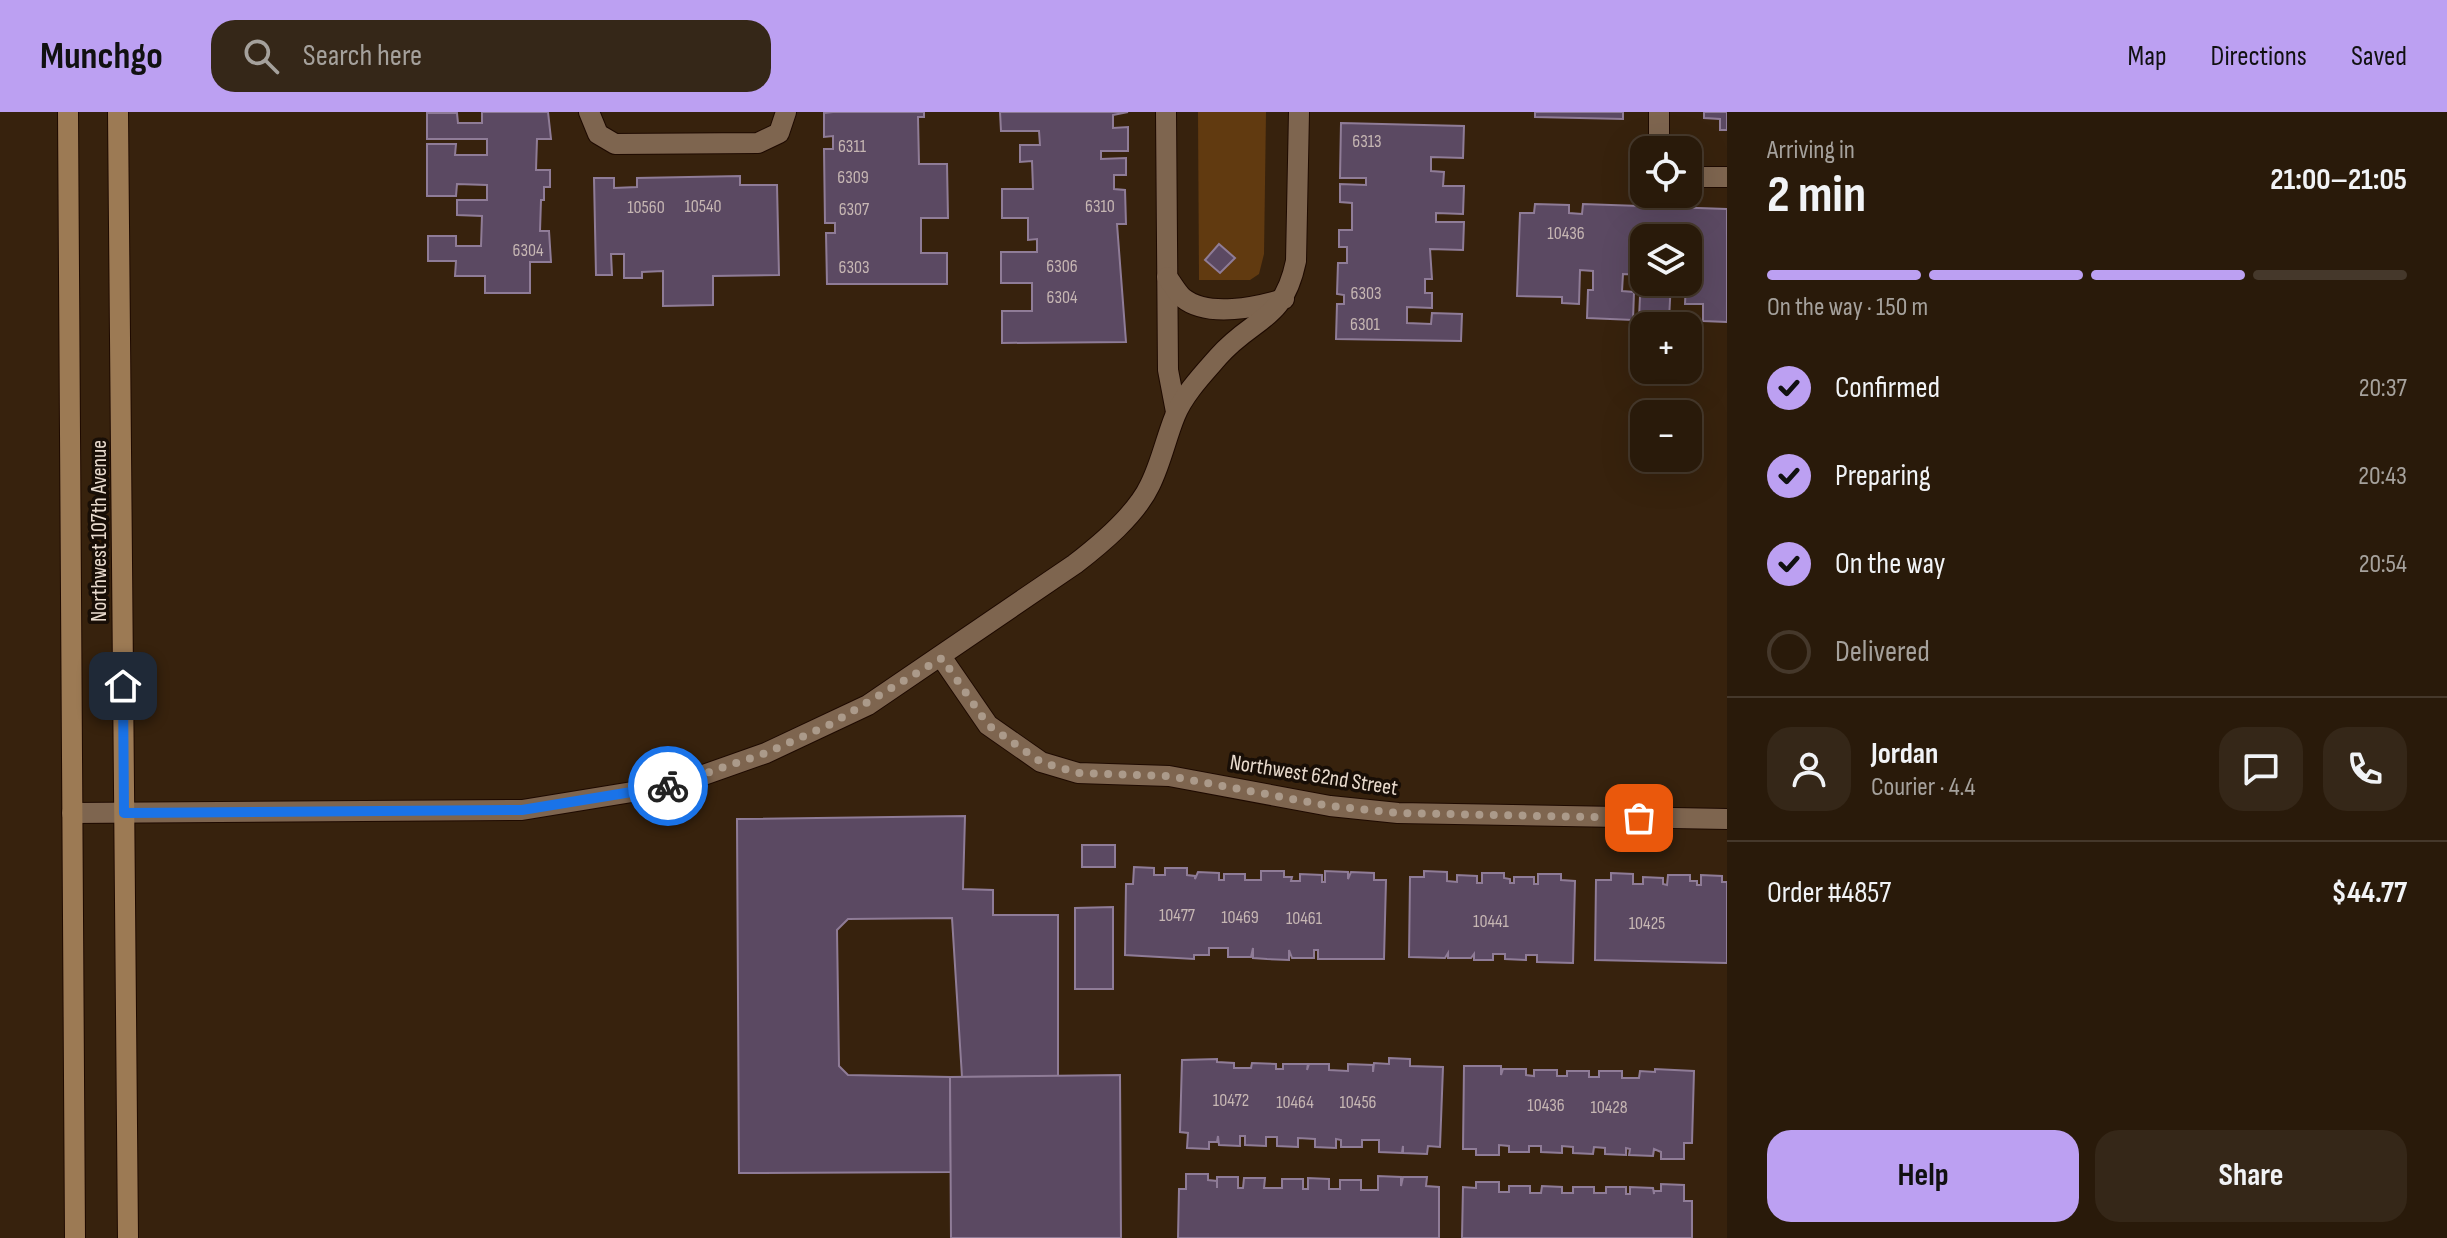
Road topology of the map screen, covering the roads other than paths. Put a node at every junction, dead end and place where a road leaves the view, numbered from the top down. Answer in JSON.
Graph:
{"nodes":[{"id":1,"x":68,"y":112,"type":"edge"},
{"id":2,"x":118,"y":112,"type":"edge"},
{"id":3,"x":589,"y":112,"type":"edge"},
{"id":4,"x":786,"y":112,"type":"edge"},
{"id":5,"x":1166,"y":112,"type":"edge"},
{"id":6,"x":1299,"y":112,"type":"edge"},
{"id":7,"x":1659,"y":112,"type":"edge"},
{"id":8,"x":1659,"y":136,"type":"edge"},
{"id":9,"x":1702,"y":177,"type":"edge"},
{"id":10,"x":1727,"y":177,"type":"edge"},
{"id":11,"x":1167,"y":277,"type":"junction"},
{"id":12,"x":1284,"y":299,"type":"junction"},
{"id":13,"x":1176,"y":412,"type":"junction"},
{"id":14,"x":942,"y":658,"type":"junction"},
{"id":15,"x":72,"y":813,"type":"junction"},
{"id":16,"x":124,"y":813,"type":"junction"},
{"id":17,"x":1727,"y":819,"type":"edge"},
{"id":18,"x":75,"y":1238,"type":"edge"},
{"id":19,"x":128,"y":1238,"type":"edge"}],
"edges":[{"from":1,"to":15,"type":"main road","name":"Northwest 107th Avenue"},
{"from":2,"to":16,"type":"main road","name":"Northwest 107th Avenue"},
{"from":3,"to":4,"type":"street"},
{"from":5,"to":11,"type":"street"},
{"from":6,"to":12,"type":"street"},
{"from":7,"to":8,"type":"street"},
{"from":9,"to":10,"type":"street"},
{"from":11,"to":12,"type":"street"},
{"from":11,"to":13,"type":"street"},
{"from":12,"to":13,"type":"street"},
{"from":13,"to":14,"type":"street"},
{"from":14,"to":16,"type":"street"},
{"from":14,"to":17,"type":"street","name":"Northwest 62nd Street"},
{"from":15,"to":16,"type":"street"},
{"from":15,"to":18,"type":"main road","name":"Northwest 107th Avenue"},
{"from":16,"to":19,"type":"main road","name":"Northwest 107th Avenue"}]}
